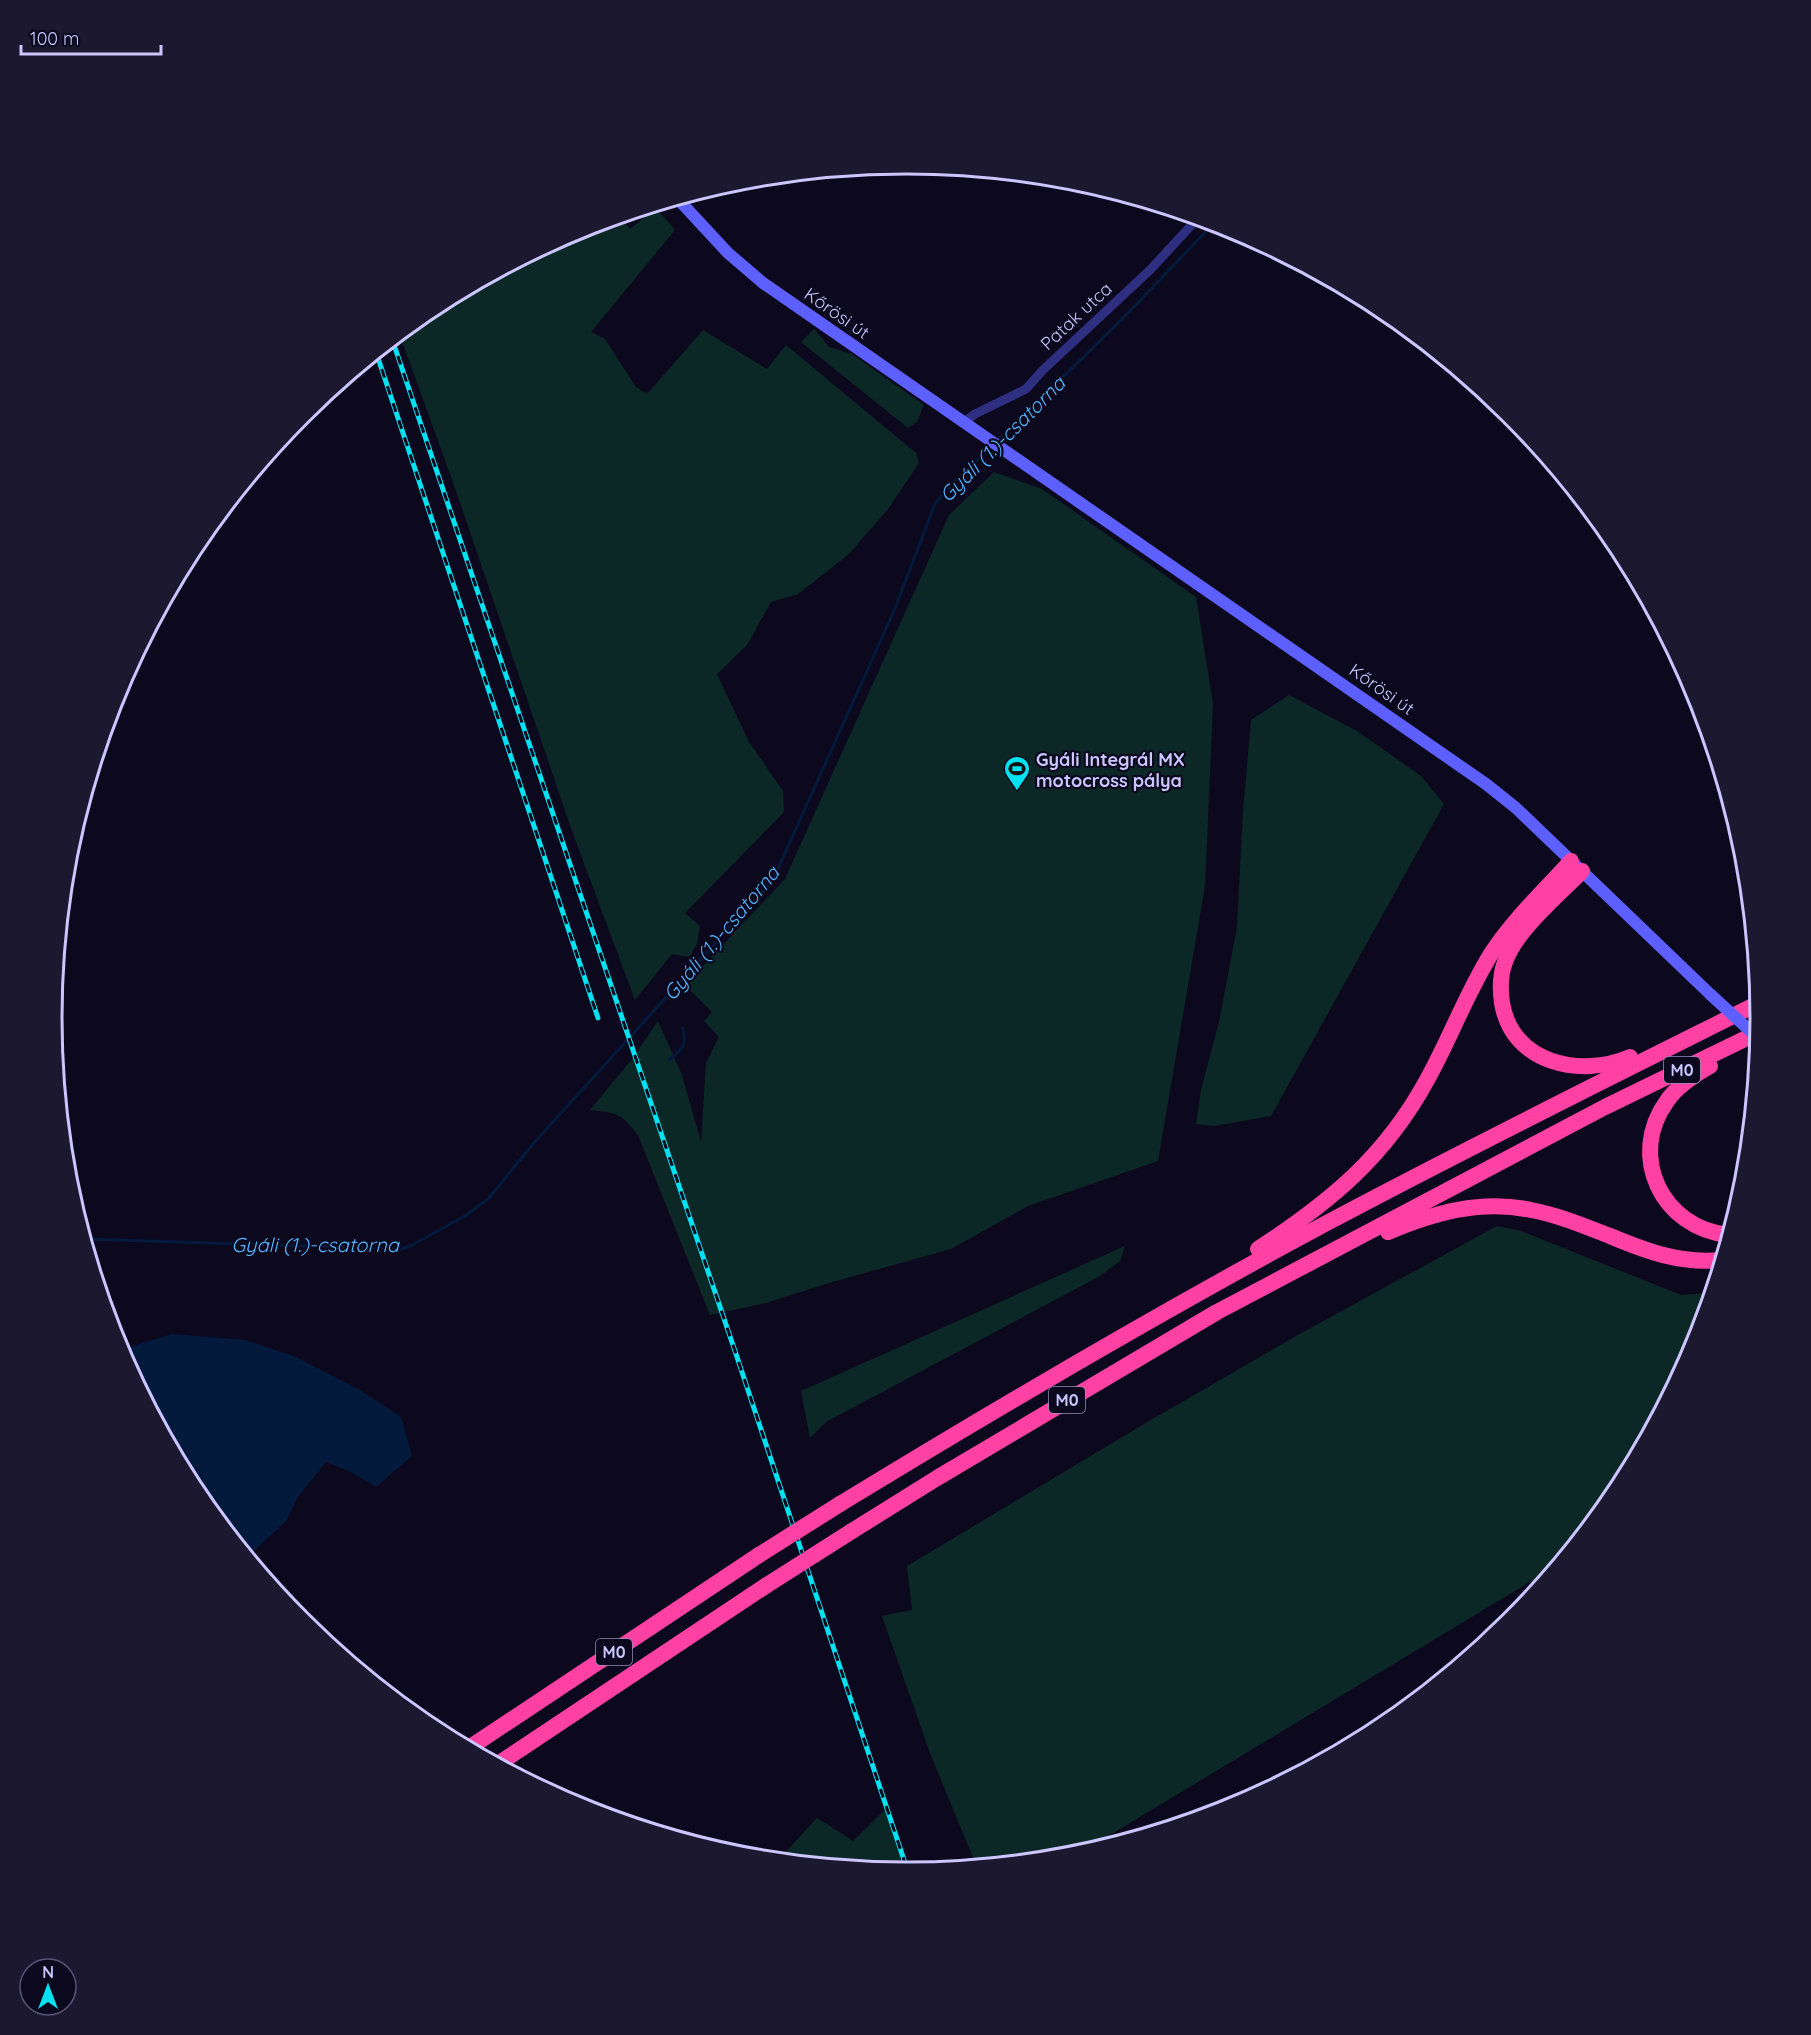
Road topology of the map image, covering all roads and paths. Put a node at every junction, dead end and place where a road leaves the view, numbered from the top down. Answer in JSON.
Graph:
{"nodes":[{"id":1,"x":682,"y":203,"type":"edge"},
{"id":2,"x":1192,"y":224,"type":"edge"},
{"id":3,"x":964,"y":422,"type":"junction"},
{"id":4,"x":1576,"y":866,"type":"junction"},
{"id":5,"x":1750,"y":1008,"type":"edge"},
{"id":6,"x":1750,"y":1031,"type":"edge"},
{"id":7,"x":1749,"y":1037,"type":"edge"},
{"id":8,"x":1679,"y":1043,"type":"junction"},
{"id":9,"x":1749,"y":1044,"type":"edge"},
{"id":10,"x":1721,"y":1234,"type":"edge"},
{"id":11,"x":1714,"y":1260,"type":"edge"},
{"id":12,"x":1285,"y":1275,"type":"junction"},
{"id":13,"x":1208,"y":1288,"type":"junction"},
{"id":14,"x":476,"y":1743,"type":"edge"},
{"id":15,"x":505,"y":1760,"type":"edge"}],
"edges":[{"from":1,"to":3,"type":"main road","name":"Kőrösi út"},
{"from":2,"to":3,"type":"street","name":"Patak utca"},
{"from":3,"to":4,"type":"main road","name":"Kőrösi út"},
{"from":4,"to":6,"type":"main road","name":"Kőrösi út","bridge":true},
{"from":4,"to":8,"type":"highway"},
{"from":4,"to":13,"type":"highway"},
{"from":5,"to":8,"type":"highway","number":"M0"},
{"from":7,"to":12,"type":"highway","number":"M0"},
{"from":8,"to":13,"type":"highway","number":"M0"},
{"from":9,"to":10,"type":"highway"},
{"from":11,"to":12,"type":"highway"},
{"from":12,"to":15,"type":"highway","number":"M0","bridge":true},
{"from":13,"to":14,"type":"highway","number":"M0","bridge":true}]}
